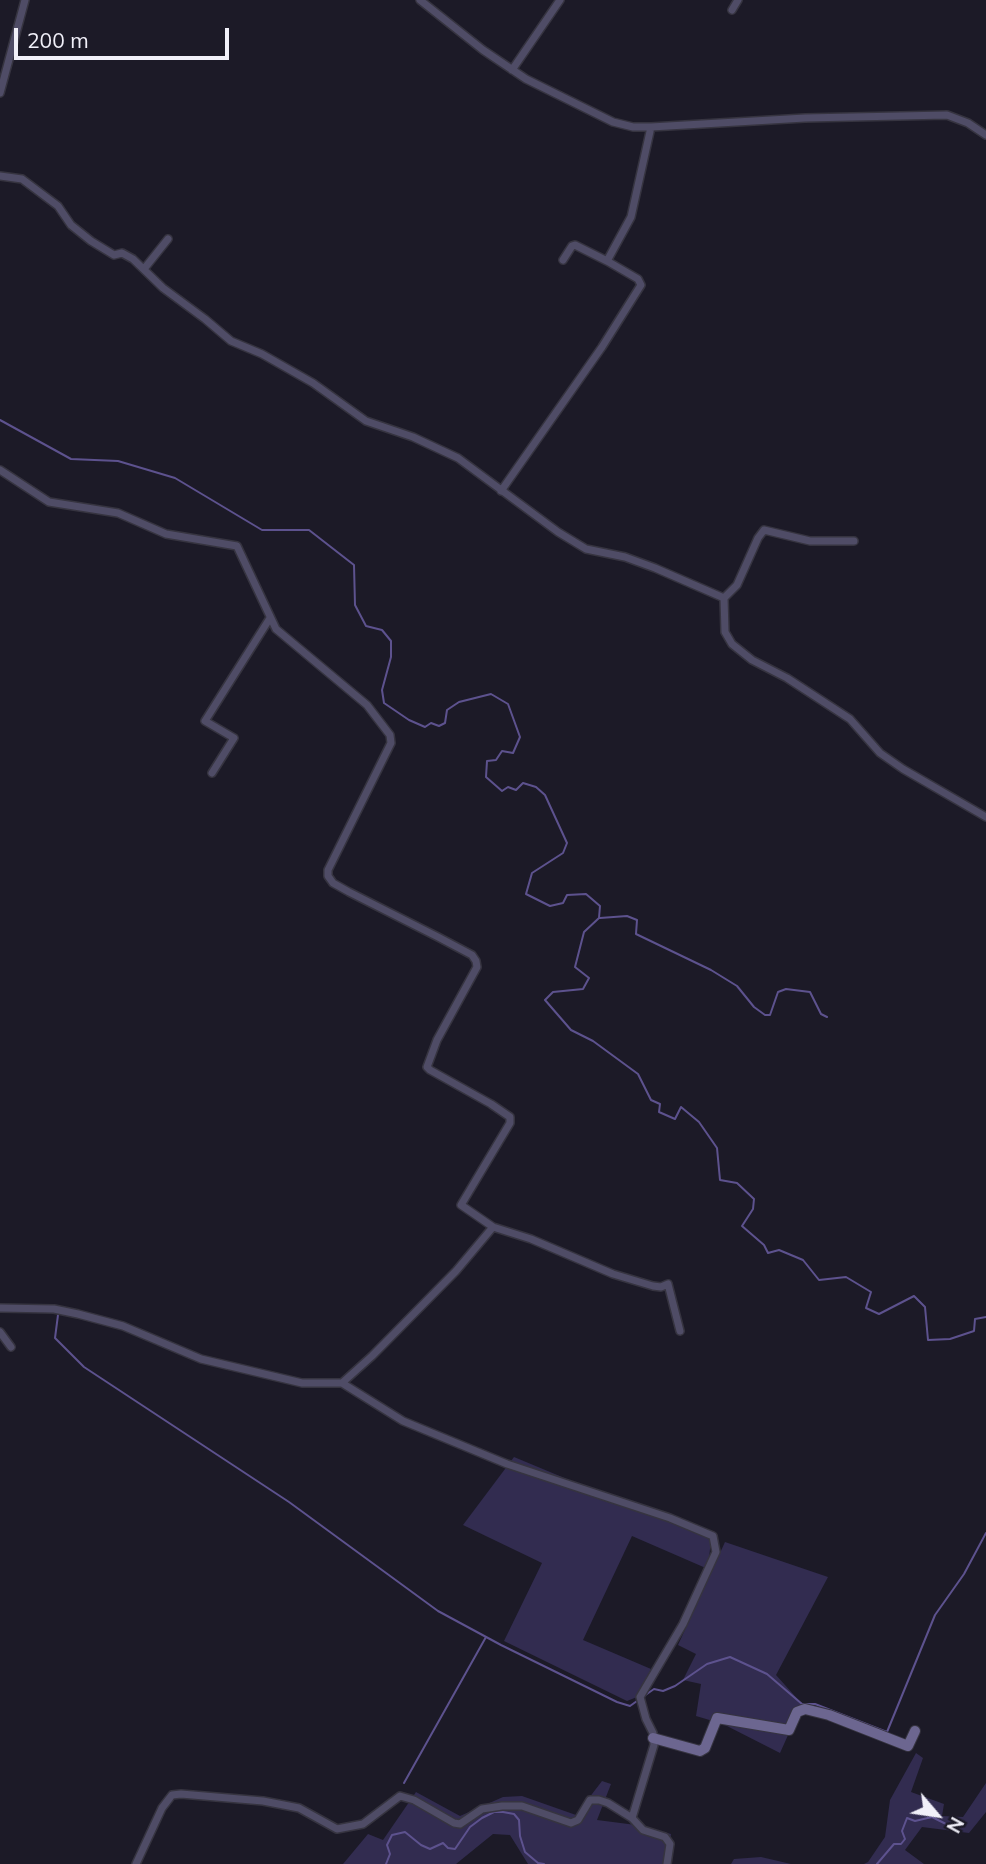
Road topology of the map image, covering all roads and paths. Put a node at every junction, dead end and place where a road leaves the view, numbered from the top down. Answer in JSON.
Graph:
{"nodes":[{"id":1,"x":25,"y":0,"type":"edge"},
{"id":2,"x":420,"y":0,"type":"edge"},
{"id":3,"x":560,"y":0,"type":"edge"},
{"id":4,"x":738,"y":0,"type":"edge"},
{"id":5,"x":732,"y":10,"type":"dead end"},
{"id":6,"x":512,"y":70,"type":"junction"},
{"id":7,"x":0,"y":93,"type":"edge"},
{"id":8,"x":651,"y":127,"type":"junction"},
{"id":9,"x":986,"y":135,"type":"edge"},
{"id":10,"x":0,"y":176,"type":"edge"},
{"id":11,"x":168,"y":239,"type":"dead end"},
{"id":12,"x":564,"y":260,"type":"dead end"},
{"id":13,"x":607,"y":261,"type":"junction"},
{"id":14,"x":144,"y":269,"type":"junction"},
{"id":15,"x":0,"y":470,"type":"edge"},
{"id":16,"x":501,"y":491,"type":"junction"},
{"id":17,"x":854,"y":541,"type":"dead end"},
{"id":18,"x":724,"y":598,"type":"junction"},
{"id":19,"x":270,"y":618,"type":"junction"},
{"id":20,"x":212,"y":773,"type":"dead end"},
{"id":21,"x":986,"y":817,"type":"edge"},
{"id":22,"x":493,"y":1227,"type":"junction"},
{"id":23,"x":0,"y":1308,"type":"edge"},
{"id":24,"x":680,"y":1331,"type":"dead end"},
{"id":25,"x":0,"y":1332,"type":"edge"},
{"id":26,"x":11,"y":1348,"type":"dead end"},
{"id":27,"x":342,"y":1383,"type":"junction"},
{"id":28,"x":915,"y":1731,"type":"dead end"},
{"id":29,"x":653,"y":1738,"type":"junction"},
{"id":30,"x":632,"y":1818,"type":"junction"},
{"id":31,"x":136,"y":1864,"type":"edge"},
{"id":32,"x":667,"y":1864,"type":"edge"}],
"edges":[{"from":1,"to":7,"type":"street"},
{"from":2,"to":6,"type":"street"},
{"from":3,"to":6,"type":"street"},
{"from":4,"to":5,"type":"street"},
{"from":6,"to":8,"type":"street"},
{"from":8,"to":9,"type":"street"},
{"from":8,"to":13,"type":"street"},
{"from":10,"to":14,"type":"street"},
{"from":11,"to":14,"type":"street"},
{"from":12,"to":13,"type":"street"},
{"from":13,"to":16,"type":"street"},
{"from":14,"to":16,"type":"street"},
{"from":15,"to":19,"type":"street"},
{"from":16,"to":18,"type":"street"},
{"from":17,"to":18,"type":"street"},
{"from":18,"to":21,"type":"street"},
{"from":19,"to":20,"type":"street"},
{"from":19,"to":22,"type":"street"},
{"from":22,"to":24,"type":"street"},
{"from":22,"to":27,"type":"street"},
{"from":23,"to":27,"type":"street"},
{"from":25,"to":26,"type":"street"},
{"from":27,"to":29,"type":"street"},
{"from":28,"to":29,"type":"street"},
{"from":29,"to":30,"type":"street"},
{"from":30,"to":31,"type":"street"},
{"from":30,"to":32,"type":"street"}]}
